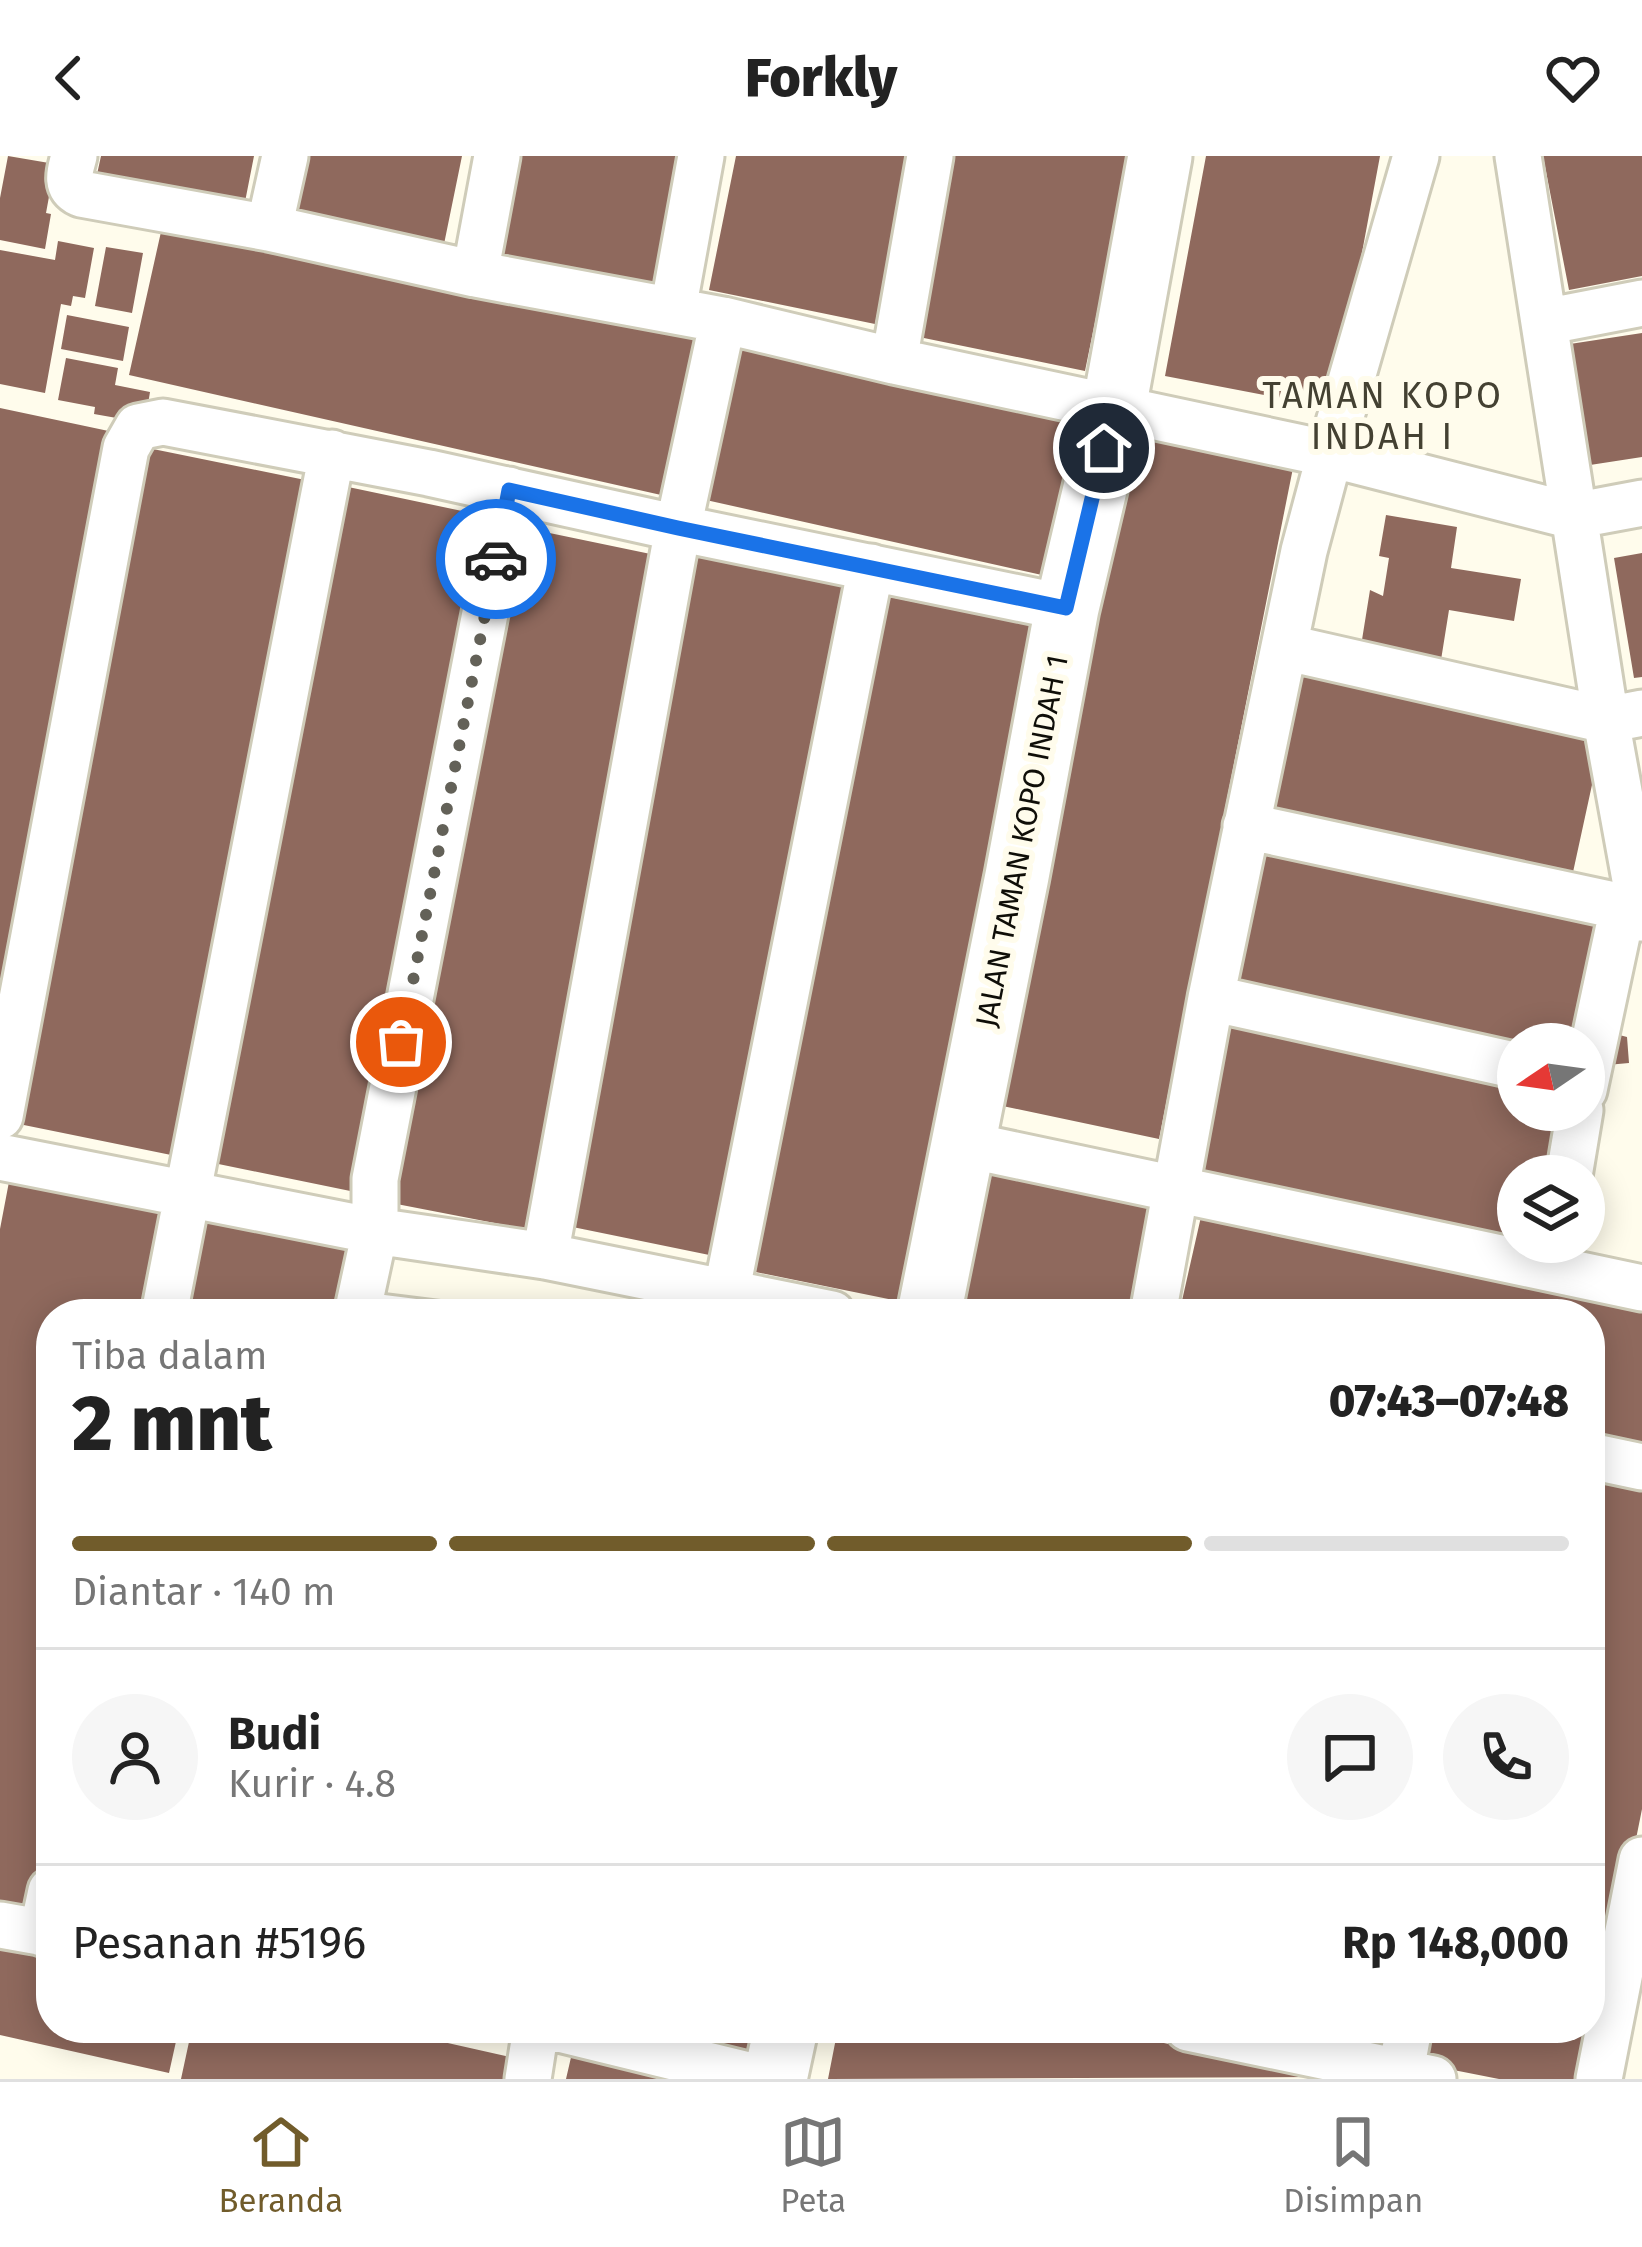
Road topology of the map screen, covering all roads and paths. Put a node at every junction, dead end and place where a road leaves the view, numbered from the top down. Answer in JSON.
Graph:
{"nodes":[{"id":1,"x":74,"y":156,"type":"edge"},
{"id":2,"x":285,"y":156,"type":"edge"},
{"id":3,"x":497,"y":156,"type":"edge"},
{"id":4,"x":701,"y":156,"type":"edge"},
{"id":5,"x":930,"y":156,"type":"edge"},
{"id":6,"x":1160,"y":156,"type":"edge"},
{"id":7,"x":1416,"y":156,"type":"edge"},
{"id":8,"x":1518,"y":156,"type":"edge"},
{"id":9,"x":269,"y":228,"type":"junction"},
{"id":10,"x":475,"y":274,"type":"junction"},
{"id":11,"x":1642,"y":303,"type":"edge"},
{"id":12,"x":674,"y":310,"type":"junction"},
{"id":13,"x":723,"y":320,"type":"junction"},
{"id":14,"x":1544,"y":322,"type":"junction"},
{"id":15,"x":894,"y":361,"type":"junction"},
{"id":16,"x":1114,"y":408,"type":"junction"},
{"id":17,"x":332,"y":453,"type":"junction"},
{"id":18,"x":1330,"y":454,"type":"junction"},
{"id":19,"x":509,"y":490,"type":"junction"},
{"id":20,"x":1642,"y":503,"type":"edge"},
{"id":21,"x":1573,"y":516,"type":"junction"},
{"id":22,"x":678,"y":528,"type":"junction"},
{"id":23,"x":871,"y":567,"type":"junction"},
{"id":24,"x":1066,"y":608,"type":"junction"},
{"id":25,"x":1284,"y":646,"type":"junction"},
{"id":26,"x":1624,"y":716,"type":"edge"},
{"id":27,"x":1246,"y":826,"type":"junction"},
{"id":28,"x":1636,"y":904,"type":"edge"},
{"id":29,"x":1211,"y":998,"type":"junction"},
{"id":30,"x":1602,"y":1023,"type":"edge"},
{"id":31,"x":1497,"y":1061,"type":"edge"},
{"id":32,"x":0,"y":1116,"type":"edge"},
{"id":33,"x":963,"y":1144,"type":"junction"},
{"id":34,"x":0,"y":1157,"type":"edge"},
{"id":35,"x":1175,"y":1188,"type":"junction"},
{"id":36,"x":188,"y":1194,"type":"junction"},
{"id":37,"x":375,"y":1231,"type":"junction"},
{"id":38,"x":1497,"y":1245,"type":"edge"},
{"id":39,"x":545,"y":1256,"type":"junction"},
{"id":40,"x":1576,"y":1263,"type":"edge"},
{"id":41,"x":1642,"y":1288,"type":"edge"},
{"id":42,"x":167,"y":1299,"type":"edge"},
{"id":43,"x":360,"y":1299,"type":"edge"},
{"id":44,"x":710,"y":1299,"type":"edge"},
{"id":45,"x":726,"y":1299,"type":"edge"},
{"id":46,"x":932,"y":1299,"type":"edge"},
{"id":47,"x":1156,"y":1299,"type":"edge"},
{"id":48,"x":1605,"y":1459,"type":"edge"},
{"id":49,"x":1642,"y":1467,"type":"edge"},
{"id":50,"x":1642,"y":1860,"type":"edge"},
{"id":51,"x":534,"y":2043,"type":"edge"},
{"id":52,"x":626,"y":2043,"type":"edge"},
{"id":53,"x":783,"y":2043,"type":"edge"},
{"id":54,"x":1300,"y":2043,"type":"edge"},
{"id":55,"x":1414,"y":2059,"type":"edge"},
{"id":56,"x":528,"y":2079,"type":"edge"},
{"id":57,"x":764,"y":2079,"type":"edge"},
{"id":58,"x":775,"y":2079,"type":"edge"},
{"id":59,"x":1599,"y":2079,"type":"edge"}],
"edges":[{"from":1,"to":9,"type":"street"},
{"from":2,"to":9,"type":"street"},
{"from":3,"to":10,"type":"street"},
{"from":4,"to":12,"type":"street"},
{"from":5,"to":15,"type":"street"},
{"from":6,"to":16,"type":"main road","name":"JALAN TAMAN KOPO INDAH 1"},
{"from":7,"to":18,"type":"street"},
{"from":8,"to":14,"type":"street"},
{"from":9,"to":10,"type":"street"},
{"from":10,"to":12,"type":"street"},
{"from":11,"to":14,"type":"street"},
{"from":12,"to":13,"type":"street"},
{"from":13,"to":15,"type":"street"},
{"from":13,"to":22,"type":"street"},
{"from":14,"to":21,"type":"street"},
{"from":15,"to":16,"type":"street"},
{"from":16,"to":18,"type":"street"},
{"from":16,"to":24,"type":"main road","name":"JALAN TAMAN KOPO INDAH 1"},
{"from":17,"to":19,"type":"street"},
{"from":17,"to":32,"type":"street"},
{"from":17,"to":36,"type":"street"},
{"from":18,"to":21,"type":"street"},
{"from":18,"to":25,"type":"street"},
{"from":19,"to":22,"type":"street"},
{"from":19,"to":37,"type":"street"},
{"from":20,"to":21,"type":"street"},
{"from":21,"to":26,"type":"street"},
{"from":22,"to":23,"type":"street"},
{"from":22,"to":39,"type":"street"},
{"from":23,"to":24,"type":"street"},
{"from":23,"to":45,"type":"street"},
{"from":24,"to":33,"type":"main road","name":"JALAN TAMAN KOPO INDAH 1"},
{"from":25,"to":26,"type":"street"},
{"from":25,"to":27,"type":"street"},
{"from":26,"to":28,"type":"street"},
{"from":27,"to":28,"type":"street"},
{"from":27,"to":29,"type":"street"},
{"from":28,"to":30,"type":"street"},
{"from":29,"to":31,"type":"street"},
{"from":29,"to":35,"type":"street"},
{"from":33,"to":35,"type":"street"},
{"from":33,"to":46,"type":"main road","name":"JALAN TAMAN KOPO INDAH 1"},
{"from":34,"to":36,"type":"street"},
{"from":35,"to":38,"type":"street"},
{"from":35,"to":47,"type":"street"},
{"from":36,"to":37,"type":"street"},
{"from":36,"to":42,"type":"street"},
{"from":37,"to":39,"type":"street"},
{"from":37,"to":43,"type":"street"},
{"from":39,"to":44,"type":"street"},
{"from":40,"to":41,"type":"street"},
{"from":48,"to":49,"type":"street"},
{"from":50,"to":59,"type":"street"},
{"from":51,"to":56,"type":"street"},
{"from":52,"to":57,"type":"street"},
{"from":53,"to":58,"type":"main road"},
{"from":54,"to":55,"type":"street"}]}
